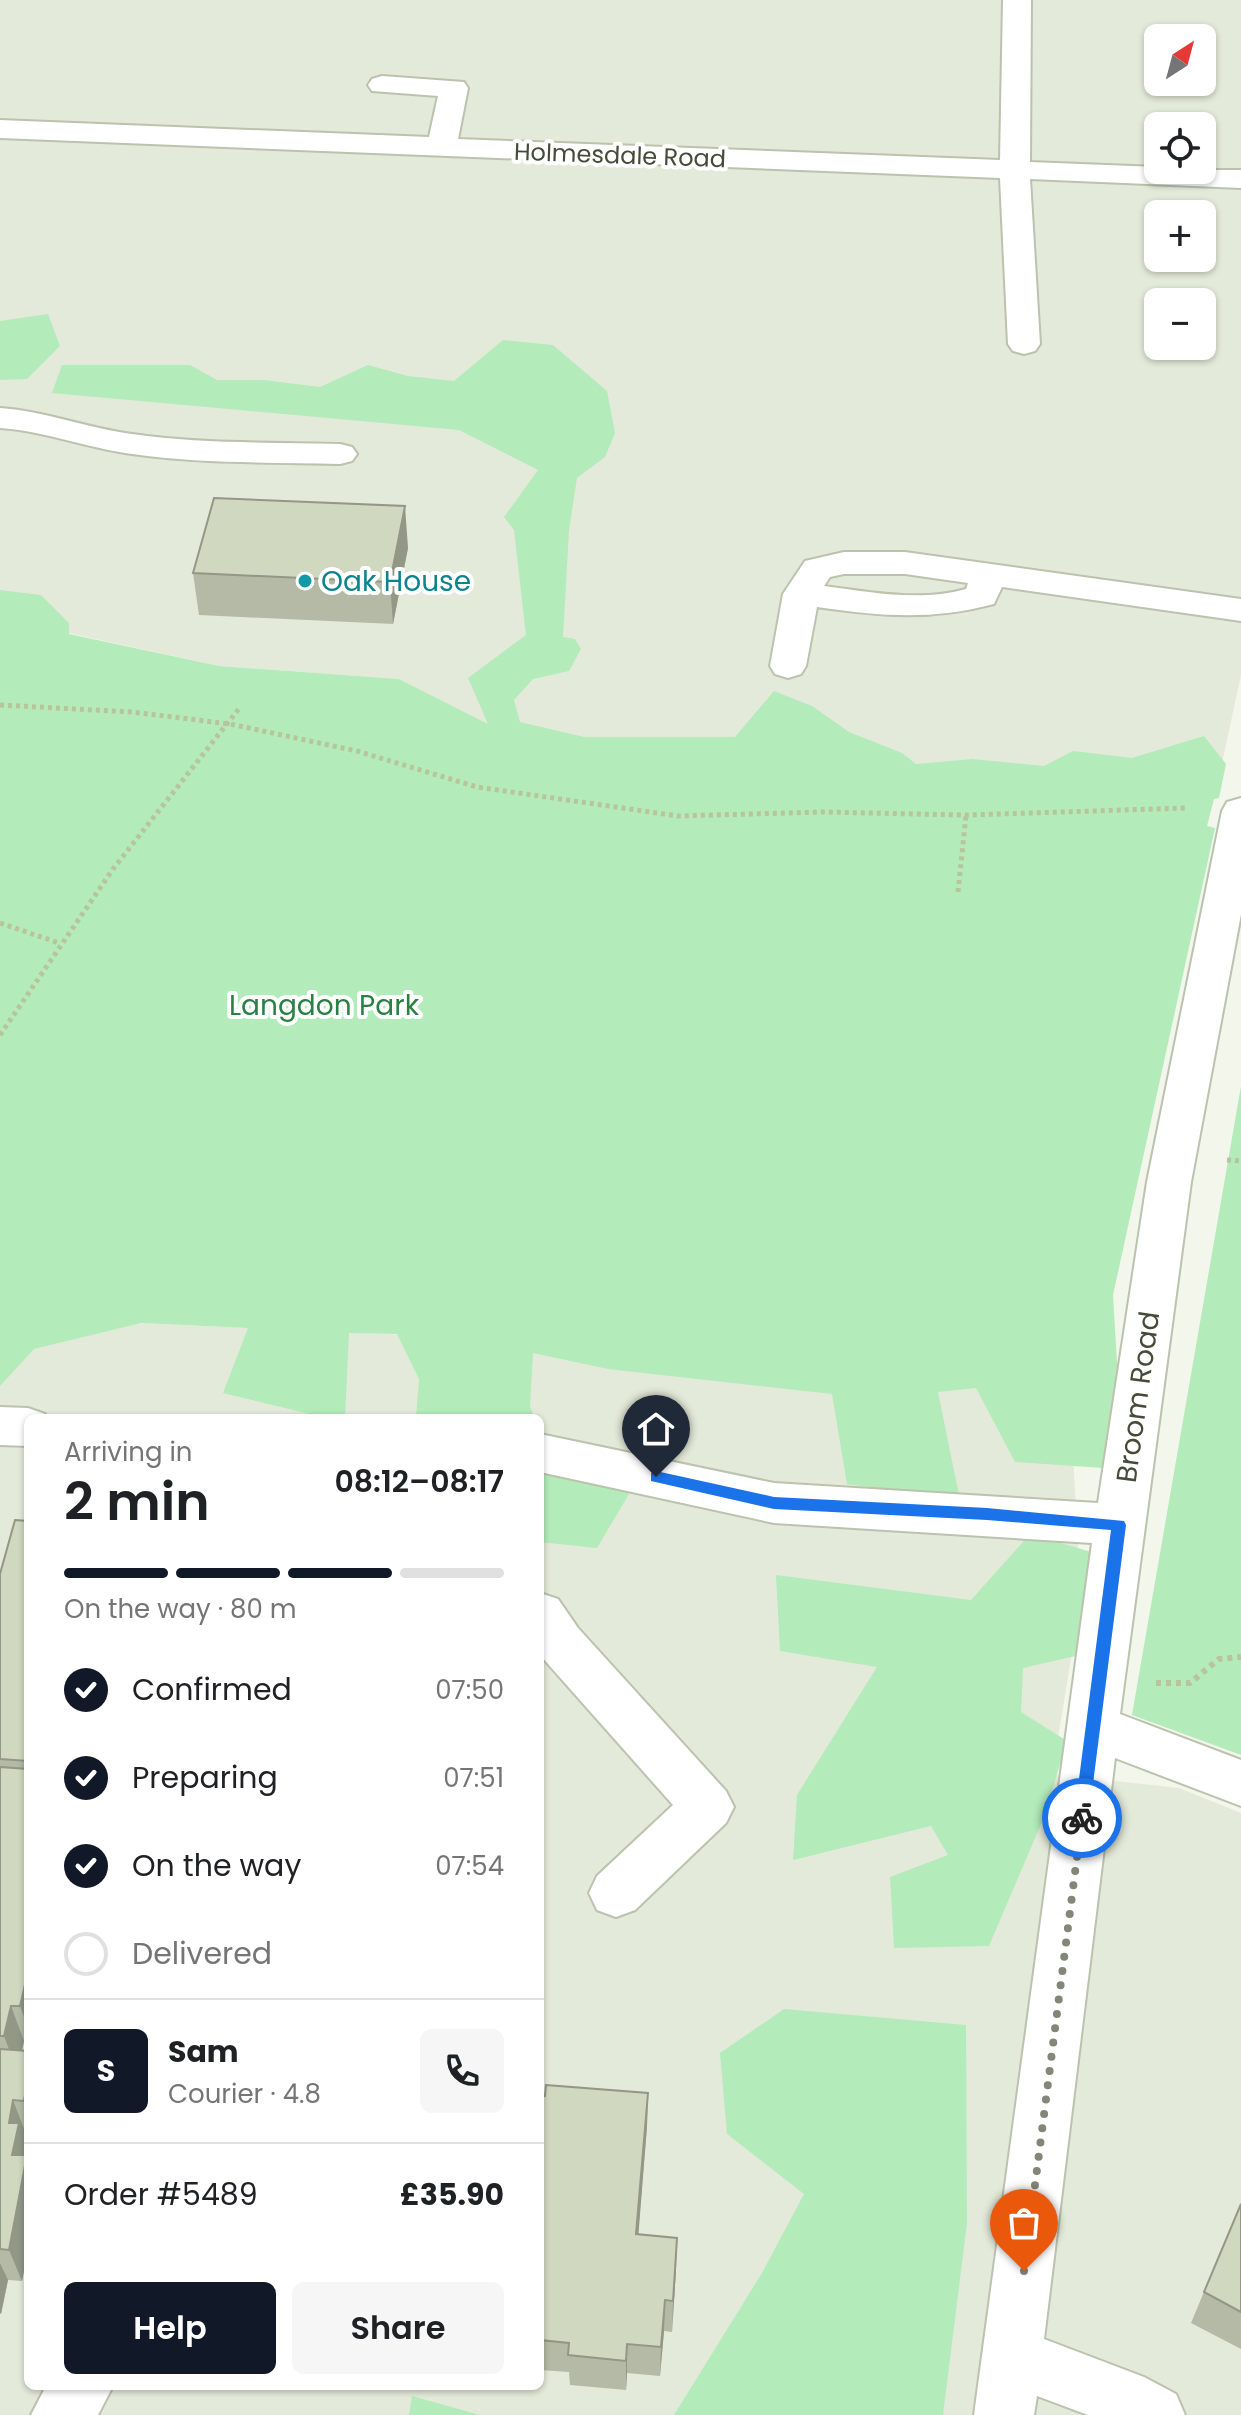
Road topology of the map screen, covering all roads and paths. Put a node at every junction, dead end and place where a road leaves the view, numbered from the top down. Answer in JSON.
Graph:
{"nodes":[{"id":1,"x":1017,"y":0,"type":"edge"},
{"id":2,"x":382,"y":85,"type":"dead end"},
{"id":3,"x":0,"y":129,"type":"edge"},
{"id":4,"x":441,"y":148,"type":"junction"},
{"id":5,"x":1015,"y":172,"type":"junction"},
{"id":6,"x":1241,"y":179,"type":"edge"},
{"id":7,"x":1024,"y":344,"type":"dead end"},
{"id":8,"x":0,"y":418,"type":"edge"},
{"id":9,"x":340,"y":454,"type":"dead end"},
{"id":10,"x":1241,"y":610,"type":"edge"},
{"id":11,"x":788,"y":666,"type":"dead end"},
{"id":12,"x":0,"y":705,"type":"edge"},
{"id":13,"x":241,"y":706,"type":"dead end"},
{"id":14,"x":230,"y":724,"type":"junction"},
{"id":15,"x":1230,"y":814,"type":"edge"},
{"id":16,"x":966,"y":815,"type":"junction"},
{"id":17,"x":958,"y":892,"type":"dead end"},
{"id":18,"x":0,"y":923,"type":"edge"},
{"id":19,"x":59,"y":943,"type":"junction"},
{"id":20,"x":0,"y":1035,"type":"edge"},
{"id":21,"x":0,"y":1426,"type":"edge"},
{"id":22,"x":24,"y":1427,"type":"edge"},
{"id":23,"x":544,"y":1454,"type":"edge"},
{"id":24,"x":1119,"y":1525,"type":"junction"},
{"id":25,"x":544,"y":1620,"type":"edge"},
{"id":26,"x":1241,"y":1657,"type":"edge"},
{"id":27,"x":1097,"y":1706,"type":"junction"},
{"id":28,"x":1241,"y":1783,"type":"edge"},
{"id":29,"x":616,"y":1893,"type":"dead end"},
{"id":30,"x":1013,"y":2357,"type":"junction"},
{"id":31,"x":80,"y":2390,"type":"edge"},
{"id":32,"x":61,"y":2415,"type":"edge"},
{"id":33,"x":1004,"y":2415,"type":"edge"},
{"id":34,"x":1155,"y":2415,"type":"edge"}],
"edges":[{"from":1,"to":5,"type":"street"},
{"from":2,"to":4,"type":"street"},
{"from":3,"to":4,"type":"street","name":"Holmesdale Road"},
{"from":4,"to":5,"type":"street","name":"Holmesdale Road"},
{"from":5,"to":6,"type":"street","name":"Holmesdale Road"},
{"from":5,"to":7,"type":"street"},
{"from":8,"to":9,"type":"street"},
{"from":10,"to":11,"type":"street"},
{"from":12,"to":14,"type":"path"},
{"from":13,"to":14,"type":"path"},
{"from":14,"to":16,"type":"path"},
{"from":14,"to":19,"type":"path"},
{"from":15,"to":16,"type":"path"},
{"from":15,"to":24,"type":"street","name":"Broom Road"},
{"from":16,"to":17,"type":"path"},
{"from":18,"to":19,"type":"path"},
{"from":19,"to":20,"type":"path"},
{"from":21,"to":22,"type":"street"},
{"from":23,"to":24,"type":"street"},
{"from":24,"to":27,"type":"street","name":"Broom Road"},
{"from":25,"to":29,"type":"street"},
{"from":26,"to":27,"type":"path"},
{"from":27,"to":28,"type":"street"},
{"from":27,"to":30,"type":"street","name":"Broom Road"},
{"from":30,"to":33,"type":"street","name":"Broom Road"},
{"from":30,"to":34,"type":"street"},
{"from":31,"to":32,"type":"street"}]}
